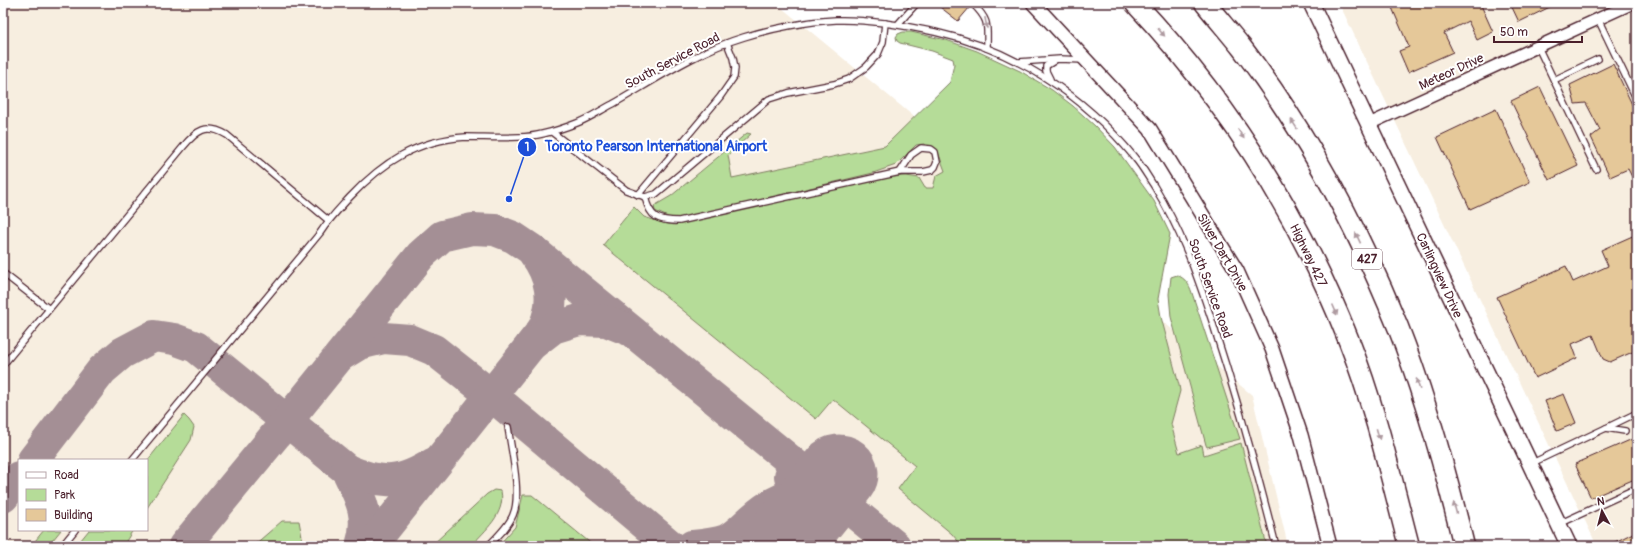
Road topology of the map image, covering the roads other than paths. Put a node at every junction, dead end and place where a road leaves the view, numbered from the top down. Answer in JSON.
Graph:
{"nodes":[{"id":1,"x":917,"y":3,"type":"edge"},
{"id":2,"x":1033,"y":3,"type":"edge"},
{"id":3,"x":1135,"y":3,"type":"edge"},
{"id":4,"x":1205,"y":3,"type":"edge"},
{"id":5,"x":1311,"y":3,"type":"edge"},
{"id":6,"x":1633,"y":3,"type":"edge"},
{"id":7,"x":972,"y":4,"type":"edge"},
{"id":8,"x":1598,"y":19,"type":"junction"},
{"id":9,"x":885,"y":23,"type":"junction"},
{"id":10,"x":898,"y":24,"type":"junction"},
{"id":11,"x":727,"y":43,"type":"junction"},
{"id":12,"x":1538,"y":47,"type":"junction"},
{"id":13,"x":987,"y":48,"type":"junction"},
{"id":14,"x":1598,"y":59,"type":"dead end"},
{"id":15,"x":1060,"y":60,"type":"junction"},
{"id":16,"x":1086,"y":60,"type":"junction"},
{"id":17,"x":1018,"y":62,"type":"junction"},
{"id":18,"x":1050,"y":79,"type":"junction"},
{"id":19,"x":1554,"y":80,"type":"junction"},
{"id":20,"x":1637,"y":100,"type":"edge"},
{"id":21,"x":1369,"y":124,"type":"junction"},
{"id":22,"x":552,"y":132,"type":"junction"},
{"id":23,"x":1596,"y":169,"type":"dead end"},
{"id":24,"x":900,"y":172,"type":"junction"},
{"id":25,"x":638,"y":195,"type":"junction"},
{"id":26,"x":645,"y":197,"type":"junction"},
{"id":27,"x":328,"y":220,"type":"junction"},
{"id":28,"x":3,"y":273,"type":"edge"},
{"id":29,"x":49,"y":309,"type":"junction"},
{"id":30,"x":3,"y":365,"type":"edge"},
{"id":31,"x":1637,"y":413,"type":"edge"},
{"id":32,"x":508,"y":427,"type":"dead end"},
{"id":33,"x":1606,"y":428,"type":"junction"},
{"id":34,"x":1625,"y":431,"type":"dead end"},
{"id":35,"x":133,"y":459,"type":"edge"},
{"id":36,"x":1530,"y":464,"type":"junction"},
{"id":37,"x":1637,"y":488,"type":"edge"},
{"id":38,"x":1558,"y":524,"type":"junction"},
{"id":39,"x":74,"y":531,"type":"edge"},
{"id":40,"x":62,"y":546,"type":"edge"},
{"id":41,"x":488,"y":546,"type":"edge"},
{"id":42,"x":1276,"y":546,"type":"edge"},
{"id":43,"x":1330,"y":546,"type":"edge"},
{"id":44,"x":1409,"y":546,"type":"edge"},
{"id":45,"x":1464,"y":546,"type":"edge"},
{"id":46,"x":1569,"y":546,"type":"edge"}],
"edges":[{"from":1,"to":10,"type":"lane"},
{"from":2,"to":16,"type":"street","name":"Silver Dart Drive"},
{"from":3,"to":44,"type":"highway","name":"Highway 427","one_way":true},
{"from":45,"to":4,"type":"highway","number":"427","one_way":true},
{"from":5,"to":21,"type":"main road","name":"Carlingview Drive"},
{"from":6,"to":8,"type":"street","name":"Meteor Drive"},
{"from":7,"to":13,"type":"lane","one_way":true},
{"from":8,"to":12,"type":"street","name":"Meteor Drive"},
{"from":8,"to":20,"type":"lane"},
{"from":9,"to":10,"type":"lane","name":"South Service Road"},
{"from":9,"to":11,"type":"lane","name":"South Service Road"},
{"from":9,"to":26,"type":"lane"},
{"from":10,"to":13,"type":"lane","name":"South Service Road"},
{"from":11,"to":22,"type":"lane","name":"South Service Road"},
{"from":11,"to":25,"type":"lane"},
{"from":12,"to":19,"type":"lane"},
{"from":12,"to":21,"type":"street","name":"Meteor Drive"},
{"from":13,"to":17,"type":"lane","name":"South Service Road"},
{"from":14,"to":19,"type":"lane"},
{"from":15,"to":16,"type":"lane"},
{"from":15,"to":17,"type":"lane"},
{"from":15,"to":18,"type":"lane"},
{"from":16,"to":43,"type":"street","name":"Silver Dart Drive"},
{"from":17,"to":18,"type":"lane","name":"South Service Road"},
{"from":18,"to":42,"type":"lane","name":"South Service Road"},
{"from":19,"to":23,"type":"lane"},
{"from":21,"to":36,"type":"main road","name":"Carlingview Drive"},
{"from":22,"to":25,"type":"lane"},
{"from":22,"to":27,"type":"lane","name":"South Service Road"},
{"from":24,"to":24,"type":"lane"},
{"from":24,"to":26,"type":"lane"},
{"from":25,"to":26,"type":"lane"},
{"from":27,"to":29,"type":"lane"},
{"from":27,"to":35,"type":"lane","name":"South Service Road"},
{"from":28,"to":29,"type":"lane"},
{"from":29,"to":30,"type":"lane"},
{"from":31,"to":33,"type":"lane"},
{"from":32,"to":41,"type":"lane"},
{"from":33,"to":34,"type":"lane"},
{"from":33,"to":36,"type":"lane"},
{"from":36,"to":38,"type":"main road","name":"Carlingview Drive"},
{"from":37,"to":38,"type":"lane"},
{"from":38,"to":46,"type":"main road","name":"Carlingview Drive"},
{"from":39,"to":40,"type":"lane"}]}
